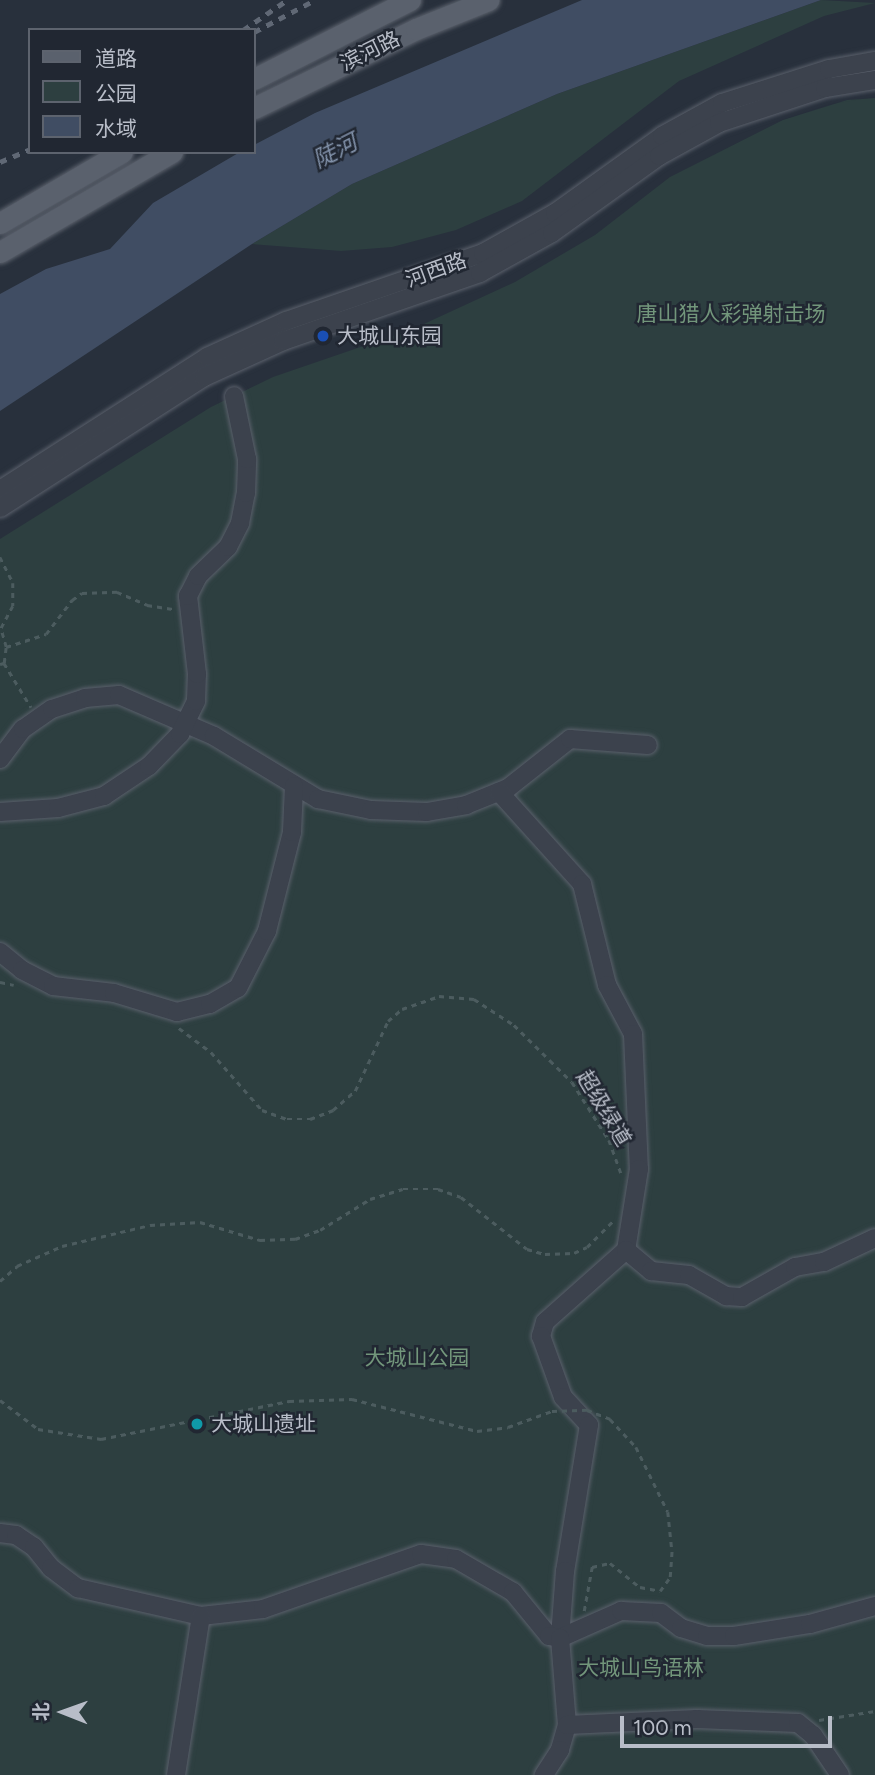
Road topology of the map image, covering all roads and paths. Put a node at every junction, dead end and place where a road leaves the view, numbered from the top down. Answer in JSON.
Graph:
{"nodes":[{"id":1,"x":410,"y":0,"type":"edge"},
{"id":2,"x":488,"y":0,"type":"edge"},
{"id":3,"x":875,"y":61,"type":"edge"},
{"id":4,"x":256,"y":78,"type":"edge"},
{"id":5,"x":875,"y":80,"type":"edge"},
{"id":6,"x":256,"y":107,"type":"edge"},
{"id":7,"x":119,"y":154,"type":"edge"},
{"id":8,"x":169,"y":154,"type":"edge"},
{"id":9,"x":0,"y":223,"type":"edge"},
{"id":10,"x":0,"y":252,"type":"edge"},
{"id":11,"x":234,"y":396,"type":"dead end"},
{"id":12,"x":0,"y":491,"type":"edge"},
{"id":13,"x":0,"y":508,"type":"edge"},
{"id":14,"x":0,"y":557,"type":"edge"},
{"id":15,"x":191,"y":610,"type":"junction"},
{"id":16,"x":0,"y":629,"type":"edge"},
{"id":17,"x":6,"y":648,"type":"junction"},
{"id":18,"x":2,"y":663,"type":"edge"},
{"id":19,"x":38,"y":719,"type":"junction"},
{"id":20,"x":648,"y":745,"type":"dead end"},
{"id":21,"x":0,"y":759,"type":"edge"},
{"id":22,"x":295,"y":786,"type":"junction"},
{"id":23,"x":499,"y":792,"type":"junction"},
{"id":24,"x":0,"y":812,"type":"edge"},
{"id":25,"x":0,"y":952,"type":"edge"},
{"id":26,"x":0,"y":982,"type":"edge"},
{"id":27,"x":27,"y":988,"type":"dead end"},
{"id":28,"x":176,"y":1026,"type":"dead end"},
{"id":29,"x":622,"y":1177,"type":"dead end"},
{"id":30,"x":617,"y":1216,"type":"dead end"},
{"id":31,"x":875,"y":1238,"type":"edge"},
{"id":32,"x":626,"y":1250,"type":"junction"},
{"id":33,"x":0,"y":1281,"type":"edge"},
{"id":34,"x":0,"y":1400,"type":"edge"},
{"id":35,"x":0,"y":1532,"type":"edge"},
{"id":36,"x":585,"y":1594,"type":"dead end"},
{"id":37,"x":875,"y":1606,"type":"edge"},
{"id":38,"x":201,"y":1616,"type":"junction"},
{"id":39,"x":560,"y":1638,"type":"junction"},
{"id":40,"x":875,"y":1711,"type":"edge"},
{"id":41,"x":798,"y":1723,"type":"junction"},
{"id":42,"x":567,"y":1725,"type":"junction"},
{"id":43,"x":176,"y":1775,"type":"edge"},
{"id":44,"x":544,"y":1775,"type":"edge"},
{"id":45,"x":840,"y":1775,"type":"edge"}],
"edges":[{"from":1,"to":4,"type":"main road","name":"滨河路"},
{"from":2,"to":6,"type":"main road","name":"滨河路"},
{"from":3,"to":12,"type":"street","name":"河西路"},
{"from":5,"to":13,"type":"street","name":"河西路"},
{"from":7,"to":9,"type":"main road"},
{"from":8,"to":10,"type":"main road"},
{"from":11,"to":15,"type":"street"},
{"from":14,"to":16,"type":"path"},
{"from":15,"to":17,"type":"path"},
{"from":15,"to":24,"type":"street"},
{"from":16,"to":17,"type":"path"},
{"from":17,"to":18,"type":"path"},
{"from":18,"to":19,"type":"path"},
{"from":19,"to":21,"type":"street"},
{"from":19,"to":22,"type":"street"},
{"from":20,"to":23,"type":"street"},
{"from":22,"to":23,"type":"street"},
{"from":22,"to":25,"type":"street"},
{"from":23,"to":32,"type":"street"},
{"from":26,"to":27,"type":"path"},
{"from":28,"to":29,"type":"path","name":"超级绿道"},
{"from":30,"to":33,"type":"path"},
{"from":31,"to":32,"type":"street"},
{"from":32,"to":39,"type":"street"},
{"from":34,"to":36,"type":"path","bridge":true},
{"from":35,"to":38,"type":"street"},
{"from":37,"to":39,"type":"street"},
{"from":38,"to":39,"type":"street"},
{"from":38,"to":43,"type":"street"},
{"from":39,"to":42,"type":"street"},
{"from":40,"to":41,"type":"path"},
{"from":41,"to":42,"type":"street"},
{"from":41,"to":45,"type":"street"},
{"from":42,"to":44,"type":"street"}]}
